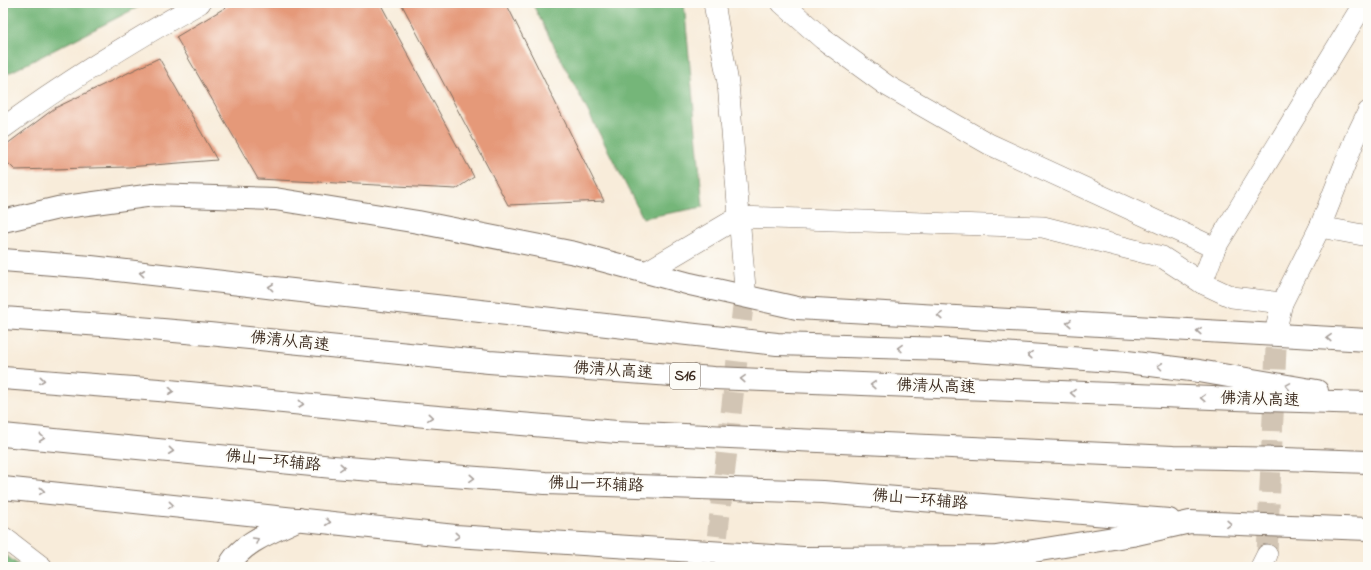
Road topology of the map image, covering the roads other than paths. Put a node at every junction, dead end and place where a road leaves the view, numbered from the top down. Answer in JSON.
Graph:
{"nodes":[{"id":1,"x":200,"y":3,"type":"edge"},
{"id":2,"x":714,"y":3,"type":"edge"},
{"id":3,"x":782,"y":3,"type":"edge"},
{"id":4,"x":1364,"y":3,"type":"edge"},
{"id":5,"x":1368,"y":112,"type":"edge"},
{"id":6,"x":3,"y":128,"type":"edge"},
{"id":7,"x":739,"y":217,"type":"junction"},
{"id":8,"x":3,"y":220,"type":"edge"},
{"id":9,"x":1320,"y":227,"type":"junction"},
{"id":10,"x":1368,"y":236,"type":"edge"},
{"id":11,"x":1215,"y":248,"type":"junction"},
{"id":12,"x":3,"y":260,"type":"edge"},
{"id":13,"x":646,"y":272,"type":"junction"},
{"id":14,"x":1202,"y":283,"type":"junction"},
{"id":15,"x":745,"y":288,"type":"tunnel mouth"},
{"id":16,"x":1282,"y":303,"type":"junction"},
{"id":17,"x":3,"y":318,"type":"edge"},
{"id":18,"x":1277,"y":325,"type":"tunnel mouth"},
{"id":19,"x":1368,"y":340,"type":"edge"},
{"id":20,"x":3,"y":378,"type":"edge"},
{"id":21,"x":1368,"y":399,"type":"edge"},
{"id":22,"x":1368,"y":403,"type":"edge"},
{"id":23,"x":3,"y":434,"type":"edge"},
{"id":24,"x":1368,"y":462,"type":"edge"},
{"id":25,"x":3,"y":488,"type":"edge"},
{"id":26,"x":300,"y":519,"type":"junction"},
{"id":27,"x":1190,"y":522,"type":"junction"},
{"id":28,"x":1368,"y":529,"type":"edge"},
{"id":29,"x":3,"y":537,"type":"edge"},
{"id":30,"x":42,"y":567,"type":"edge"},
{"id":31,"x":229,"y":567,"type":"edge"}],
"edges":[{"from":1,"to":6,"type":"street"},
{"from":2,"to":7,"type":"street"},
{"from":3,"to":11,"type":"street"},
{"from":4,"to":11,"type":"street"},
{"from":5,"to":9,"type":"street"},
{"from":7,"to":13,"type":"street"},
{"from":7,"to":14,"type":"street"},
{"from":7,"to":15,"type":"street"},
{"from":8,"to":13,"type":"main road"},
{"from":9,"to":10,"type":"street"},
{"from":9,"to":16,"type":"street"},
{"from":11,"to":14,"type":"street"},
{"from":21,"to":12,"type":"main road","one_way":true},
{"from":19,"to":13,"type":"main road","one_way":true},
{"from":14,"to":16,"type":"street"},
{"from":16,"to":18,"type":"street"},
{"from":22,"to":17,"type":"main road","name":"佛清从高速","number":"S16","one_way":true},
{"from":20,"to":24,"type":"main road","one_way":true},
{"from":23,"to":27,"type":"main road","name":"佛山一环辅路","one_way":true},
{"from":25,"to":26,"type":"main road","one_way":true},
{"from":26,"to":27,"type":"main road","one_way":true},
{"from":31,"to":26,"type":"main road","one_way":true},
{"from":27,"to":28,"type":"main road","one_way":true},
{"from":29,"to":30,"type":"street"}]}
